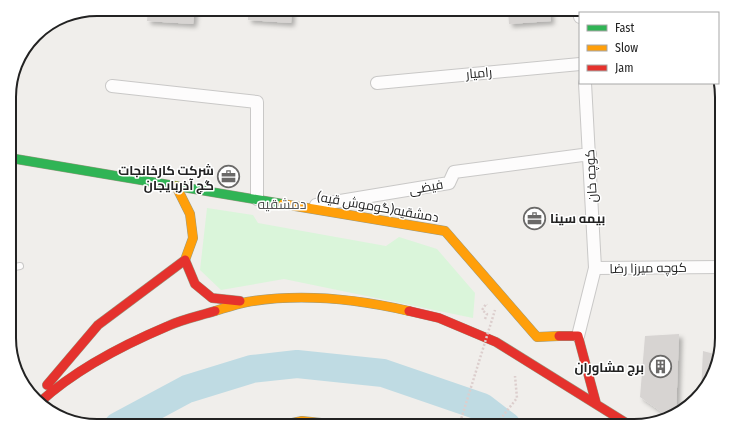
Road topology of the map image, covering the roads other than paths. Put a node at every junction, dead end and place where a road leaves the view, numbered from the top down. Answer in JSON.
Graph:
{"nodes":[{"id":1,"x":579,"y":64,"type":"edge"},
{"id":2,"x":377,"y":83,"type":"dead end"},
{"id":3,"x":585,"y":84,"type":"edge"},
{"id":4,"x":112,"y":86,"type":"dead end"},
{"id":5,"x":590,"y":154,"type":"junction"},
{"id":6,"x":16,"y":159,"type":"edge"},
{"id":7,"x":176,"y":186,"type":"junction"},
{"id":8,"x":256,"y":200,"type":"junction"},
{"id":9,"x":303,"y":207,"type":"junction"},
{"id":10,"x":185,"y":260,"type":"junction"},
{"id":11,"x":20,"y":266,"type":"dead end"},
{"id":12,"x":16,"y":267,"type":"edge"},
{"id":13,"x":715,"y":267,"type":"edge"},
{"id":14,"x":595,"y":268,"type":"junction"},
{"id":15,"x":247,"y":302,"type":"junction"},
{"id":16,"x":578,"y":336,"type":"junction"},
{"id":17,"x":38,"y":394,"type":"edge"},
{"id":18,"x":43,"y":399,"type":"edge"},
{"id":19,"x":596,"y":403,"type":"junction"},
{"id":20,"x":620,"y":419,"type":"edge"}],
"edges":[{"from":1,"to":2,"type":"street","name":"رامیار"},
{"from":3,"to":5,"type":"street","name":"کوچه خان"},
{"from":4,"to":8,"type":"street"},
{"from":5,"to":9,"type":"street","name":"فیضی"},
{"from":5,"to":14,"type":"street","name":"کوچه خان"},
{"from":6,"to":7,"type":"main road","name":"دمشقیه(گوموش قیه)"},
{"from":7,"to":8,"type":"main road","name":"دمشقیه(گوموش قیه)"},
{"from":7,"to":10,"type":"main road"},
{"from":8,"to":9,"type":"main road","name":"دمشقیه(گوموش قیه)"},
{"from":9,"to":16,"type":"main road","name":"دمشقیه(گوموش قیه)"},
{"from":10,"to":15,"type":"main road"},
{"from":10,"to":17,"type":"main road"},
{"from":11,"to":12,"type":"lane"},
{"from":13,"to":14,"type":"street","name":"کوچه میرزا رضا"},
{"from":14,"to":16,"type":"street","name":"کوچه میرزا رضا"},
{"from":15,"to":18,"type":"main road"},
{"from":15,"to":19,"type":"main road"},
{"from":16,"to":19,"type":"main road"},
{"from":19,"to":20,"type":"main road"}]}
